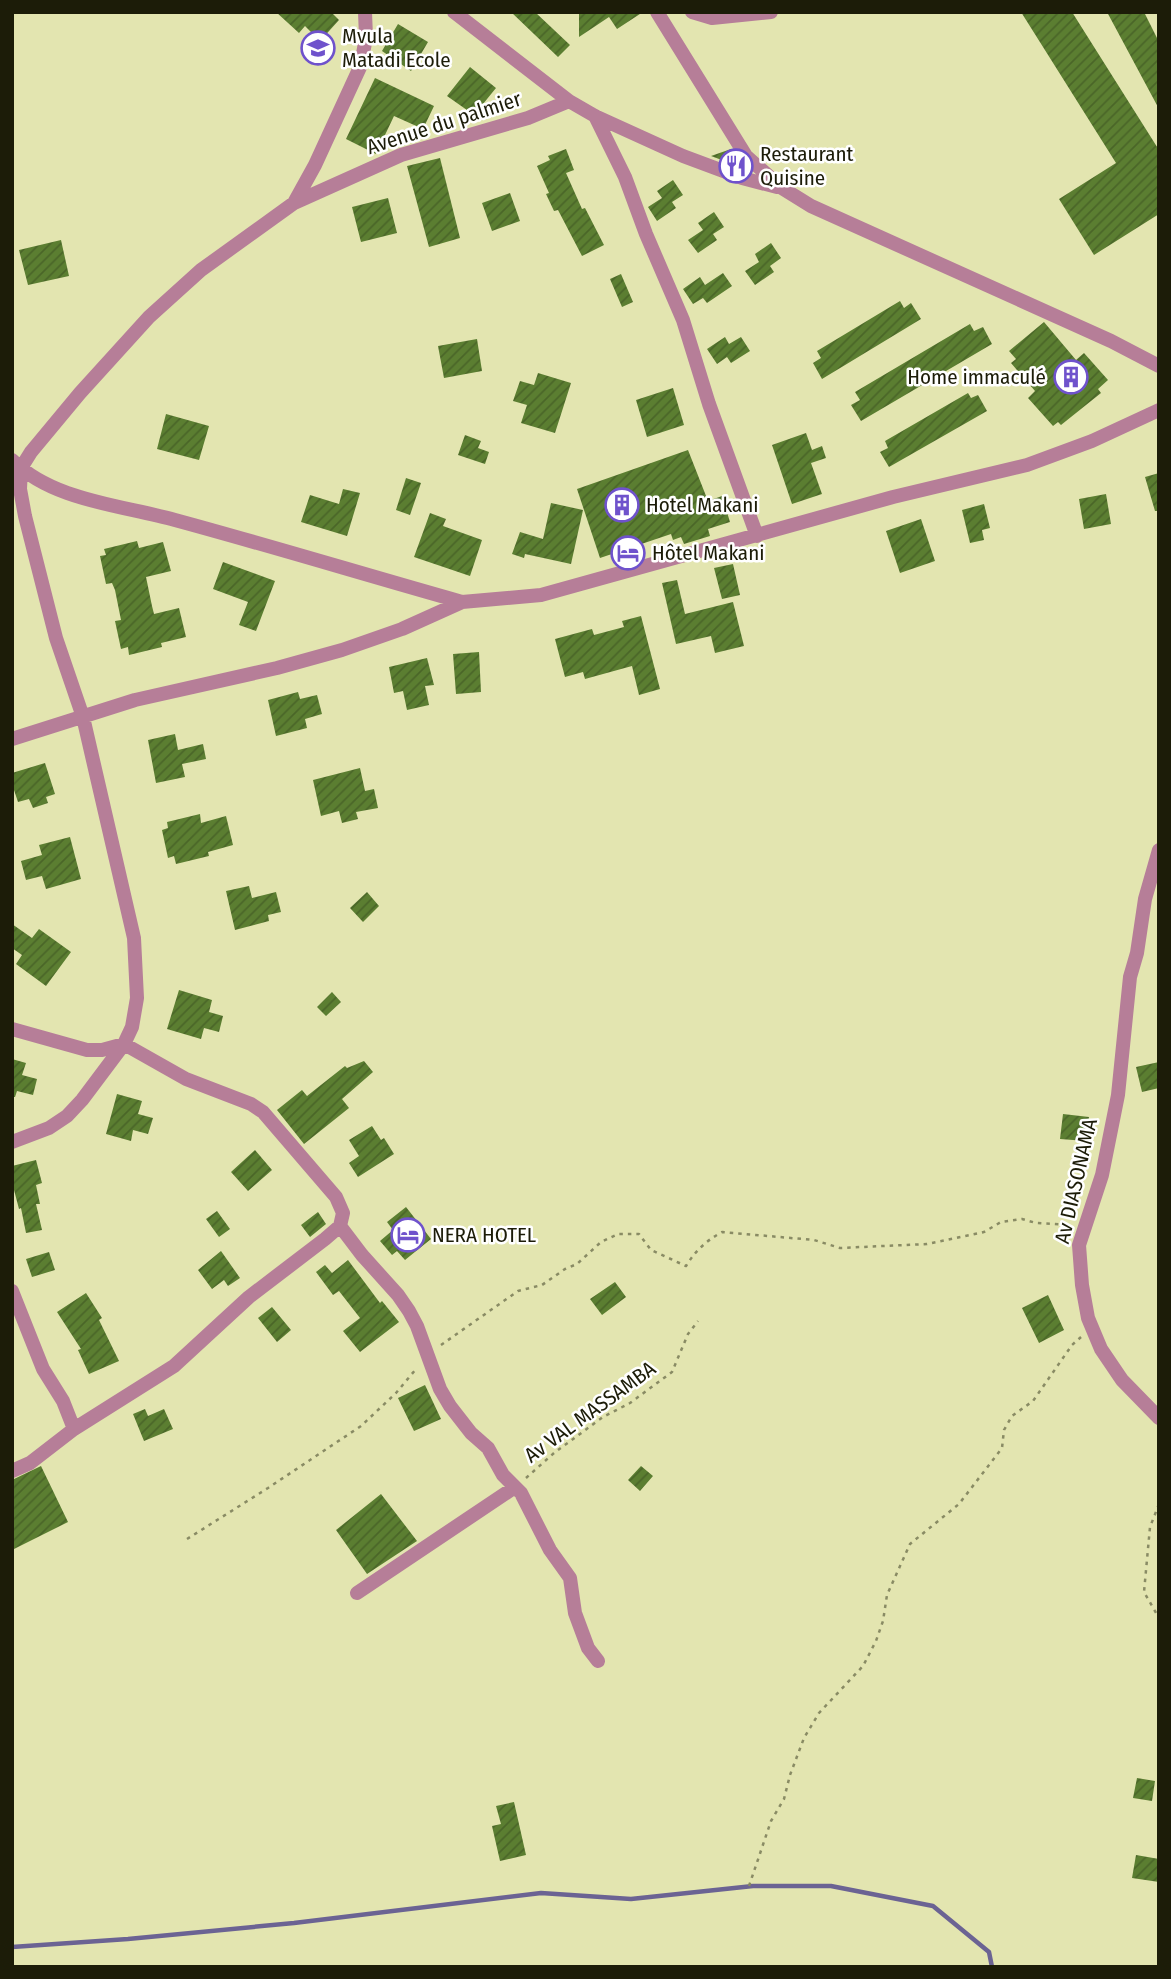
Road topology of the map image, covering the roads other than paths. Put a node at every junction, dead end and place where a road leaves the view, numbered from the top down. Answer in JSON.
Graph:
{"nodes":[{"id":1,"x":365,"y":12,"type":"edge"},
{"id":2,"x":454,"y":12,"type":"edge"},
{"id":3,"x":657,"y":12,"type":"edge"},
{"id":4,"x":692,"y":12,"type":"edge"},
{"id":5,"x":771,"y":12,"type":"edge"},
{"id":6,"x":569,"y":101,"type":"junction"},
{"id":7,"x":595,"y":116,"type":"junction"},
{"id":8,"x":782,"y":188,"type":"junction"},
{"id":9,"x":294,"y":203,"type":"junction"},
{"id":10,"x":1159,"y":366,"type":"edge"},
{"id":11,"x":1159,"y":410,"type":"edge"},
{"id":12,"x":16,"y":464,"type":"edge"},
{"id":13,"x":757,"y":536,"type":"junction"},
{"id":14,"x":462,"y":601,"type":"junction"},
{"id":15,"x":83,"y":717,"type":"junction"},
{"id":16,"x":12,"y":739,"type":"edge"},
{"id":17,"x":1159,"y":850,"type":"edge"},
{"id":18,"x":12,"y":1029,"type":"edge"},
{"id":19,"x":124,"y":1044,"type":"junction"},
{"id":20,"x":12,"y":1142,"type":"edge"},
{"id":21,"x":340,"y":1226,"type":"junction"},
{"id":22,"x":12,"y":1291,"type":"edge"},
{"id":23,"x":62,"y":1401,"type":"junction"},
{"id":24,"x":93,"y":1417,"type":"junction"},
{"id":25,"x":1159,"y":1418,"type":"edge"},
{"id":26,"x":74,"y":1429,"type":"junction"},
{"id":27,"x":12,"y":1471,"type":"edge"},
{"id":28,"x":515,"y":1487,"type":"junction"},
{"id":29,"x":357,"y":1593,"type":"dead end"},
{"id":30,"x":598,"y":1661,"type":"dead end"}],
"edges":[{"from":1,"to":9,"type":"street"},
{"from":2,"to":6,"type":"street"},
{"from":3,"to":8,"type":"street"},
{"from":4,"to":5,"type":"street"},
{"from":6,"to":7,"type":"street"},
{"from":6,"to":9,"type":"street","name":"Avenue du palmier"},
{"from":7,"to":8,"type":"street"},
{"from":7,"to":13,"type":"street"},
{"from":8,"to":10,"type":"street"},
{"from":9,"to":12,"type":"street"},
{"from":11,"to":13,"type":"street"},
{"from":12,"to":14,"type":"street"},
{"from":12,"to":15,"type":"street"},
{"from":13,"to":14,"type":"street"},
{"from":14,"to":15,"type":"street"},
{"from":15,"to":16,"type":"street"},
{"from":15,"to":19,"type":"street"},
{"from":17,"to":25,"type":"street","name":"Av DIASONAMA"},
{"from":18,"to":19,"type":"street"},
{"from":19,"to":20,"type":"street"},
{"from":19,"to":21,"type":"street"},
{"from":21,"to":24,"type":"street"},
{"from":21,"to":28,"type":"street"},
{"from":22,"to":23,"type":"street"},
{"from":23,"to":24,"type":"street"},
{"from":23,"to":26,"type":"street"},
{"from":24,"to":26,"type":"street"},
{"from":26,"to":27,"type":"street"},
{"from":28,"to":29,"type":"street"},
{"from":28,"to":30,"type":"street"}]}
